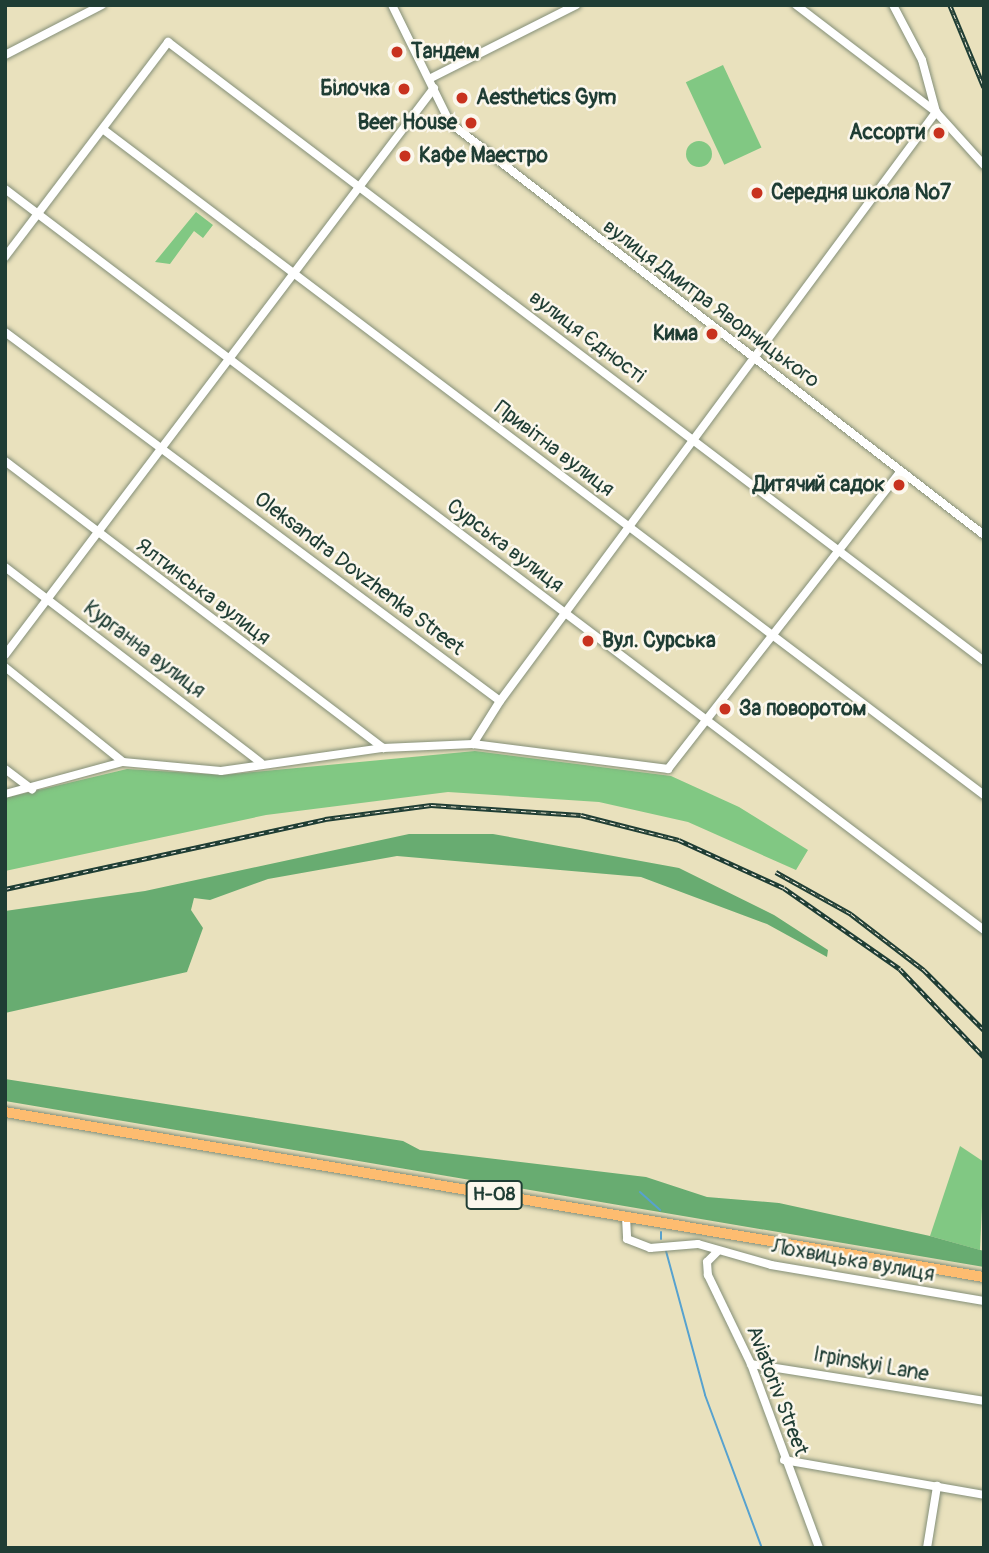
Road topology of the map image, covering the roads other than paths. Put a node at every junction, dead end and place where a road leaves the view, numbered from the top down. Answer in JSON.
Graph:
{"nodes":[{"id":1,"x":102,"y":5,"type":"edge"},
{"id":2,"x":392,"y":5,"type":"edge"},
{"id":3,"x":576,"y":5,"type":"edge"},
{"id":4,"x":796,"y":5,"type":"edge"},
{"id":5,"x":892,"y":5,"type":"edge"},
{"id":6,"x":5,"y":55,"type":"edge"},
{"id":7,"x":429,"y":79,"type":"junction"},
{"id":8,"x":434,"y":88,"type":"junction"},
{"id":9,"x":936,"y":113,"type":"junction"},
{"id":10,"x":104,"y":130,"type":"junction"},
{"id":11,"x":984,"y":165,"type":"edge"},
{"id":12,"x":357,"y":186,"type":"junction"},
{"id":13,"x":5,"y":189,"type":"edge"},
{"id":14,"x":37,"y":214,"type":"junction"},
{"id":15,"x":5,"y":257,"type":"edge"},
{"id":16,"x":293,"y":273,"type":"junction"},
{"id":17,"x":5,"y":332,"type":"edge"},
{"id":18,"x":752,"y":355,"type":"junction"},
{"id":19,"x":230,"y":360,"type":"junction"},
{"id":20,"x":695,"y":441,"type":"junction"},
{"id":21,"x":164,"y":446,"type":"junction"},
{"id":22,"x":5,"y":461,"type":"edge"},
{"id":23,"x":901,"y":471,"type":"junction"},
{"id":24,"x":628,"y":527,"type":"junction"},
{"id":25,"x":98,"y":531,"type":"junction"},
{"id":26,"x":984,"y":534,"type":"edge"},
{"id":27,"x":842,"y":553,"type":"junction"},
{"id":28,"x":5,"y":567,"type":"edge"},
{"id":29,"x":47,"y":599,"type":"junction"},
{"id":30,"x":563,"y":613,"type":"junction"},
{"id":31,"x":777,"y":636,"type":"junction"},
{"id":32,"x":5,"y":655,"type":"edge"},
{"id":33,"x":984,"y":661,"type":"edge"},
{"id":34,"x":5,"y":667,"type":"edge"},
{"id":35,"x":500,"y":701,"type":"junction"},
{"id":36,"x":709,"y":722,"type":"junction"},
{"id":37,"x":472,"y":744,"type":"junction"},
{"id":38,"x":383,"y":748,"type":"junction"},
{"id":39,"x":123,"y":762,"type":"junction"},
{"id":40,"x":261,"y":763,"type":"junction"},
{"id":41,"x":5,"y":769,"type":"edge"},
{"id":42,"x":32,"y":789,"type":"junction"},
{"id":43,"x":5,"y":794,"type":"edge"},
{"id":44,"x":984,"y":795,"type":"edge"},
{"id":45,"x":984,"y":930,"type":"edge"},
{"id":46,"x":5,"y":1112,"type":"edge"},
{"id":47,"x":626,"y":1217,"type":"junction"},
{"id":48,"x":718,"y":1252,"type":"junction"},
{"id":49,"x":984,"y":1277,"type":"edge"},
{"id":50,"x":984,"y":1301,"type":"edge"},
{"id":51,"x":751,"y":1364,"type":"junction"},
{"id":52,"x":984,"y":1401,"type":"edge"},
{"id":53,"x":784,"y":1460,"type":"junction"},
{"id":54,"x":937,"y":1486,"type":"junction"},
{"id":55,"x":984,"y":1495,"type":"edge"},
{"id":56,"x":819,"y":1548,"type":"edge"},
{"id":57,"x":927,"y":1548,"type":"edge"}],
"edges":[{"from":1,"to":6,"type":"street"},
{"from":2,"to":7,"type":"street","name":"вулиця Дмитра Яворницького"},
{"from":3,"to":7,"type":"street"},
{"from":4,"to":9,"type":"street"},
{"from":5,"to":9,"type":"street"},
{"from":7,"to":8,"type":"street","name":"вулиця Дмитра Яворницького"},
{"from":8,"to":12,"type":"street"},
{"from":8,"to":18,"type":"street","name":"вулиця Дмитра Яворницького"},
{"from":9,"to":11,"type":"street"},
{"from":9,"to":18,"type":"street"},
{"from":10,"to":12,"type":"street","name":"вулиця Єдності"},
{"from":10,"to":14,"type":"street"},
{"from":10,"to":16,"type":"street","name":"Привітна вулиця"},
{"from":12,"to":16,"type":"street"},
{"from":12,"to":20,"type":"street","name":"вулиця Єдності"},
{"from":13,"to":14,"type":"street","name":"Сурська вулиця"},
{"from":14,"to":15,"type":"street"},
{"from":14,"to":19,"type":"street","name":"Сурська вулиця"},
{"from":16,"to":19,"type":"street"},
{"from":16,"to":24,"type":"street","name":"Привітна вулиця"},
{"from":17,"to":21,"type":"street","name":"Oleksandra Dovzhenka Street"},
{"from":18,"to":20,"type":"street"},
{"from":18,"to":23,"type":"street","name":"вулиця Дмитра Яворницького"},
{"from":19,"to":21,"type":"street"},
{"from":19,"to":30,"type":"street","name":"Сурська вулиця"},
{"from":20,"to":24,"type":"street"},
{"from":20,"to":27,"type":"street","name":"вулиця Єдності"},
{"from":21,"to":25,"type":"street"},
{"from":21,"to":35,"type":"street","name":"Oleksandra Dovzhenka Street"},
{"from":22,"to":25,"type":"street","name":"Ялтинська вулиця"},
{"from":23,"to":26,"type":"street","name":"вулиця Дмитра Яворницького"},
{"from":23,"to":27,"type":"street"},
{"from":24,"to":30,"type":"street"},
{"from":24,"to":31,"type":"street","name":"Привітна вулиця"},
{"from":25,"to":29,"type":"street"},
{"from":25,"to":38,"type":"street","name":"Ялтинська вулиця"},
{"from":27,"to":31,"type":"street"},
{"from":27,"to":33,"type":"street","name":"вулиця Єдності"},
{"from":28,"to":29,"type":"street","name":"Курганна вулиця"},
{"from":29,"to":32,"type":"street"},
{"from":29,"to":40,"type":"street","name":"Курганна вулиця"},
{"from":30,"to":35,"type":"street"},
{"from":30,"to":36,"type":"street","name":"Сурська вулиця"},
{"from":31,"to":36,"type":"street"},
{"from":31,"to":44,"type":"street","name":"Привітна вулиця"},
{"from":34,"to":39,"type":"street"},
{"from":35,"to":37,"type":"street"},
{"from":36,"to":37,"type":"street"},
{"from":36,"to":45,"type":"street","name":"Сурська вулиця"},
{"from":37,"to":38,"type":"street"},
{"from":38,"to":40,"type":"street"},
{"from":39,"to":40,"type":"street"},
{"from":39,"to":42,"type":"street"},
{"from":41,"to":42,"type":"street"},
{"from":42,"to":43,"type":"street"},
{"from":46,"to":47,"type":"main road","number":"Н-08"},
{"from":47,"to":48,"type":"street","name":"Лохвицька вулиця"},
{"from":47,"to":49,"type":"main road","number":"Н-08"},
{"from":48,"to":50,"type":"street","name":"Лохвицька вулиця"},
{"from":48,"to":51,"type":"street","name":"Aviatoriv Street"},
{"from":51,"to":52,"type":"street","name":"Irpinskyi Lane"},
{"from":51,"to":53,"type":"street","name":"Aviatoriv Street"},
{"from":53,"to":54,"type":"street"},
{"from":53,"to":56,"type":"street","name":"Aviatoriv Street"},
{"from":54,"to":55,"type":"street"},
{"from":54,"to":57,"type":"street"}]}
